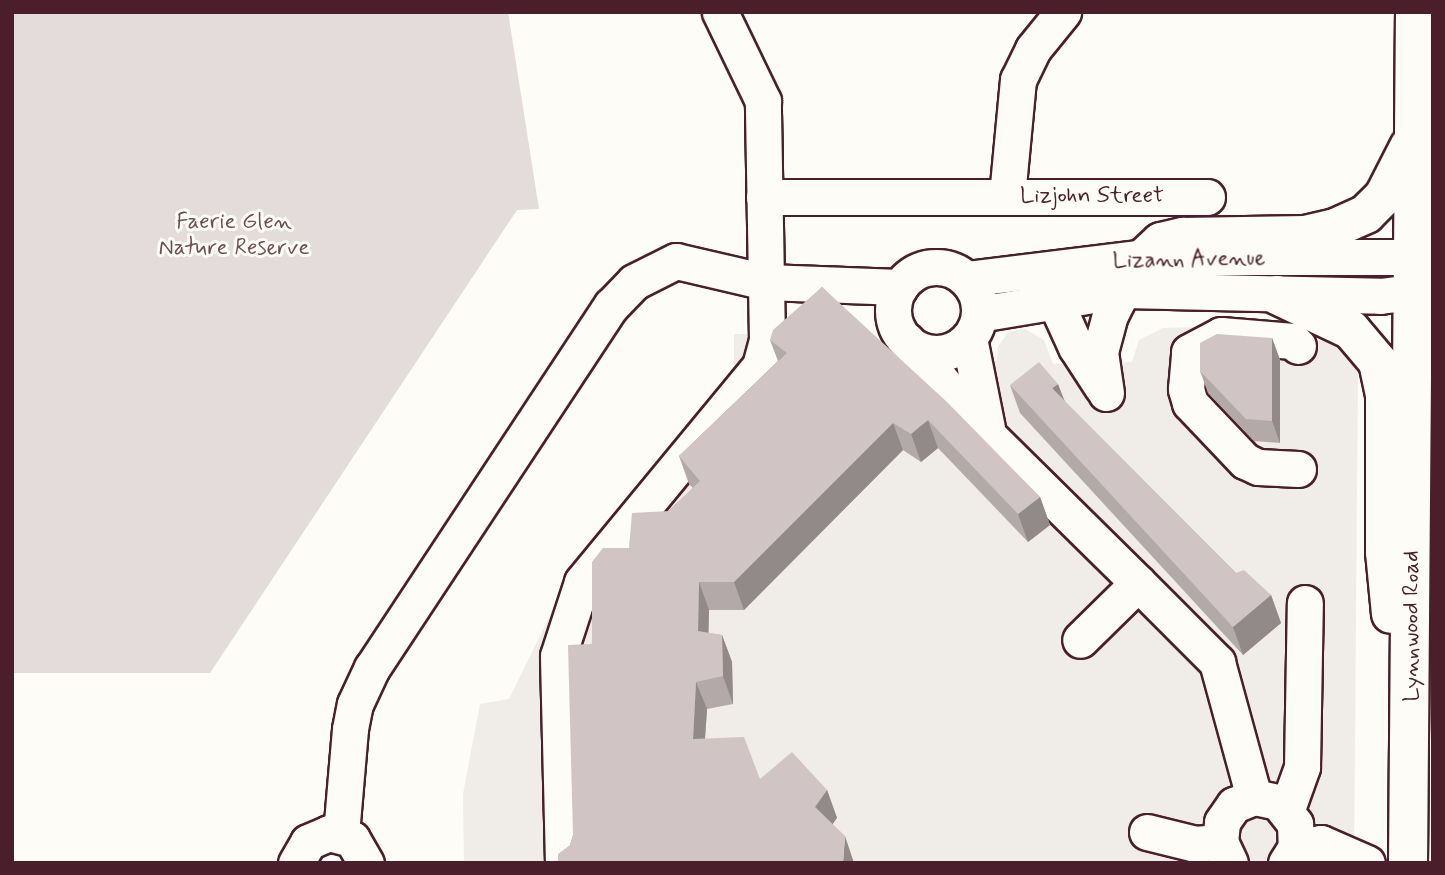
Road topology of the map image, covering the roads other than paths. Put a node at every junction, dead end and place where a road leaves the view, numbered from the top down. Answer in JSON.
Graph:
{"nodes":[{"id":1,"x":720,"y":12,"type":"edge"},
{"id":2,"x":1063,"y":12,"type":"edge"},
{"id":3,"x":1415,"y":12,"type":"edge"},
{"id":4,"x":1412,"y":141,"type":"junction"},
{"id":5,"x":1007,"y":196,"type":"junction"},
{"id":6,"x":764,"y":197,"type":"junction"},
{"id":7,"x":1207,"y":197,"type":"dead end"},
{"id":8,"x":1144,"y":257,"type":"junction"},
{"id":9,"x":1424,"y":273,"type":"edge"},
{"id":10,"x":966,"y":279,"type":"junction"},
{"id":11,"x":766,"y":282,"type":"junction"},
{"id":12,"x":818,"y":286,"type":"junction"},
{"id":13,"x":900,"y":287,"type":"junction"},
{"id":14,"x":1123,"y":290,"type":"junction"},
{"id":15,"x":1277,"y":295,"type":"junction"},
{"id":16,"x":1055,"y":301,"type":"junction"},
{"id":17,"x":974,"y":326,"type":"junction"},
{"id":18,"x":903,"y":336,"type":"junction"},
{"id":19,"x":1298,"y":346,"type":"dead end"},
{"id":20,"x":988,"y":435,"type":"junction"},
{"id":21,"x":1297,"y":469,"type":"dead end"},
{"id":22,"x":1138,"y":583,"type":"junction"},
{"id":23,"x":1305,"y":603,"type":"dead end"},
{"id":24,"x":1080,"y":640,"type":"dead end"},
{"id":25,"x":1412,"y":715,"type":"junction"},
{"id":26,"x":1254,"y":797,"type":"junction"},
{"id":27,"x":1287,"y":810,"type":"junction"},
{"id":28,"x":1147,"y":832,"type":"dead end"},
{"id":29,"x":341,"y":834,"type":"junction"},
{"id":30,"x":1225,"y":853,"type":"edge"},
{"id":31,"x":1291,"y":855,"type":"edge"},
{"id":32,"x":296,"y":863,"type":"edge"},
{"id":33,"x":366,"y":863,"type":"edge"},
{"id":34,"x":563,"y":863,"type":"edge"},
{"id":35,"x":1367,"y":863,"type":"edge"},
{"id":36,"x":1408,"y":863,"type":"edge"}],
"edges":[{"from":1,"to":6,"type":"street"},
{"from":2,"to":5,"type":"street","name":"Lizjohn Street"},
{"from":3,"to":4,"type":"main road","name":"Lynnwood Road"},
{"from":4,"to":8,"type":"main road"},
{"from":4,"to":9,"type":"main road","name":"Lynnwood Road"},
{"from":5,"to":6,"type":"street"},
{"from":5,"to":7,"type":"street","name":"Lizjohn Street"},
{"from":6,"to":11,"type":"street"},
{"from":8,"to":9,"type":"street","name":"Lizann Avenue"},
{"from":8,"to":10,"type":"street","name":"Lizann Avenue"},
{"from":9,"to":15,"type":"street","name":"Lizann Avenue"},
{"from":9,"to":25,"type":"main road","name":"Lynnwood Road"},
{"from":10,"to":13,"type":"street"},
{"from":10,"to":17,"type":"street"},
{"from":11,"to":12,"type":"street"},
{"from":11,"to":29,"type":"street"},
{"from":11,"to":34,"type":"street"},
{"from":12,"to":13,"type":"street"},
{"from":12,"to":18,"type":"street"},
{"from":13,"to":18,"type":"street"},
{"from":14,"to":15,"type":"street","name":"Lizann Avenue"},
{"from":14,"to":16,"type":"street","name":"Lizann Avenue"},
{"from":14,"to":16,"type":"street"},
{"from":15,"to":25,"type":"main road"},
{"from":16,"to":17,"type":"street","name":"Lizann Avenue"},
{"from":17,"to":18,"type":"street"},
{"from":17,"to":20,"type":"street"},
{"from":18,"to":20,"type":"street"},
{"from":19,"to":21,"type":"street"},
{"from":20,"to":22,"type":"street"},
{"from":22,"to":24,"type":"street"},
{"from":22,"to":26,"type":"street"},
{"from":23,"to":27,"type":"street"},
{"from":25,"to":36,"type":"main road","name":"Lynnwood Road"},
{"from":26,"to":27,"type":"street"},
{"from":26,"to":30,"type":"street"},
{"from":27,"to":31,"type":"street"},
{"from":28,"to":30,"type":"street"},
{"from":29,"to":32,"type":"street"},
{"from":29,"to":33,"type":"street"},
{"from":31,"to":35,"type":"street"}]}
